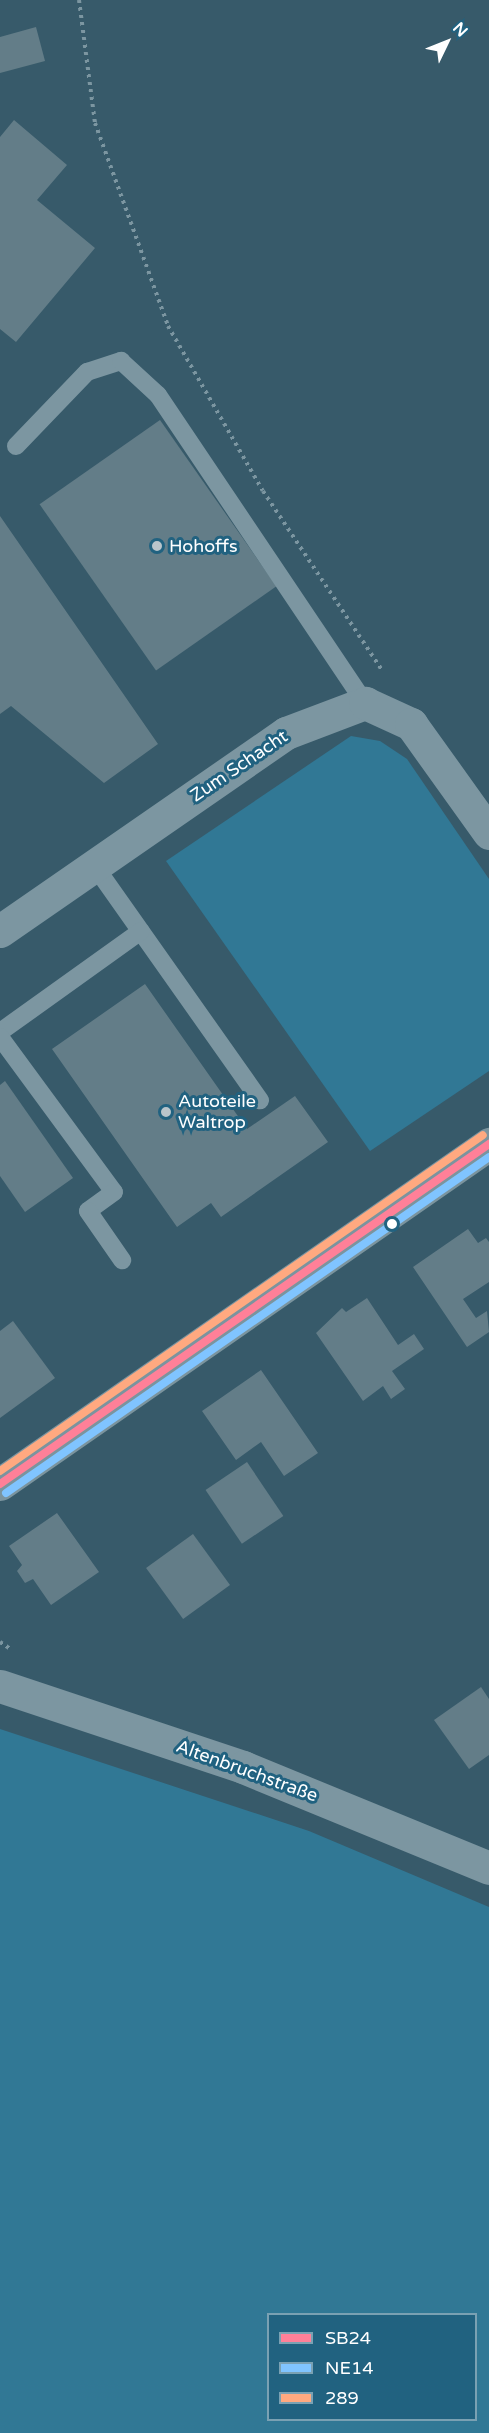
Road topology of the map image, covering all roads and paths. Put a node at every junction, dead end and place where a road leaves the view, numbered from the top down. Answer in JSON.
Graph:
{"nodes":[{"id":1,"x":79,"y":0,"type":"edge"},
{"id":2,"x":16,"y":446,"type":"dead end"},
{"id":3,"x":365,"y":704,"type":"junction"},
{"id":4,"x":411,"y":723,"type":"junction"},
{"id":5,"x":489,"y":833,"type":"edge"},
{"id":6,"x":94,"y":865,"type":"junction"},
{"id":7,"x":0,"y":930,"type":"edge"},
{"id":8,"x":141,"y":931,"type":"junction"},
{"id":9,"x":0,"y":1032,"type":"edge"},
{"id":10,"x":0,"y":1037,"type":"edge"},
{"id":11,"x":260,"y":1100,"type":"dead end"},
{"id":12,"x":489,"y":1144,"type":"edge"},
{"id":13,"x":122,"y":1260,"type":"dead end"},
{"id":14,"x":0,"y":1484,"type":"edge"},
{"id":15,"x":0,"y":1686,"type":"edge"},
{"id":16,"x":489,"y":1868,"type":"edge"}],
"edges":[{"from":1,"to":4,"type":"path"},
{"from":2,"to":3,"type":"lane"},
{"from":3,"to":4,"type":"street"},
{"from":3,"to":6,"type":"street","name":"Zum Schacht"},
{"from":4,"to":5,"type":"street"},
{"from":6,"to":7,"type":"street","name":"Zum Schacht"},
{"from":6,"to":8,"type":"lane"},
{"from":8,"to":9,"type":"lane"},
{"from":8,"to":11,"type":"lane"},
{"from":10,"to":13,"type":"lane"},
{"from":12,"to":14,"type":"main road"},
{"from":15,"to":16,"type":"street","name":"Altenbruchstraße"}]}
